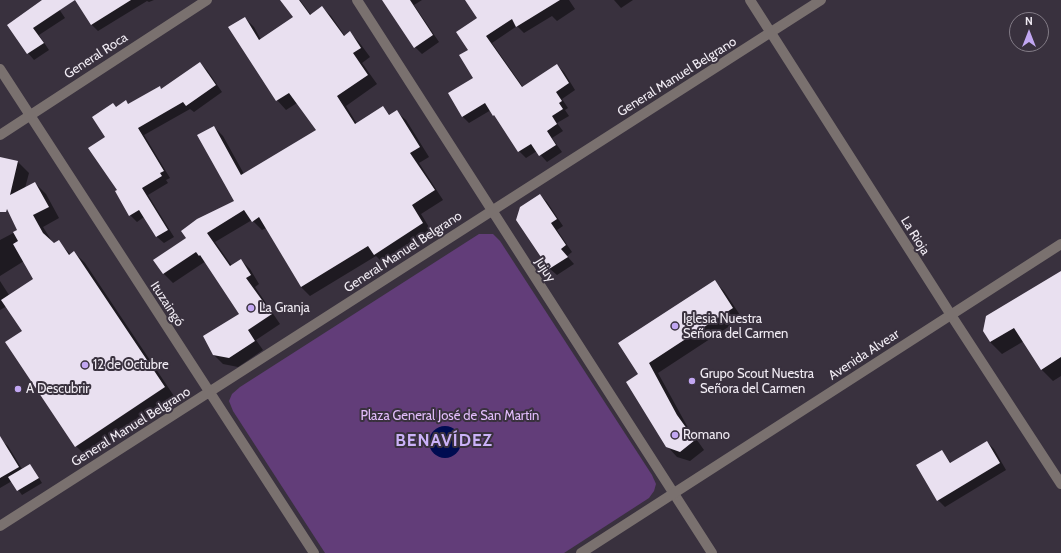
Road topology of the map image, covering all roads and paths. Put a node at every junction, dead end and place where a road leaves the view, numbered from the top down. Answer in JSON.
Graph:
{"nodes":[{"id":1,"x":207,"y":0,"type":"edge"},
{"id":2,"x":357,"y":0,"type":"edge"},
{"id":3,"x":750,"y":0,"type":"edge"},
{"id":4,"x":821,"y":0,"type":"edge"},
{"id":5,"x":771,"y":33,"type":"junction"},
{"id":6,"x":0,"y":69,"type":"edge"},
{"id":7,"x":29,"y":115,"type":"junction"},
{"id":8,"x":0,"y":135,"type":"edge"},
{"id":9,"x":491,"y":210,"type":"junction"},
{"id":10,"x":1061,"y":244,"type":"edge"},
{"id":11,"x":951,"y":315,"type":"junction"},
{"id":12,"x":209,"y":392,"type":"junction"},
{"id":13,"x":1061,"y":484,"type":"edge"},
{"id":14,"x":674,"y":493,"type":"junction"},
{"id":15,"x":0,"y":526,"type":"edge"},
{"id":16,"x":314,"y":553,"type":"edge"},
{"id":17,"x":581,"y":553,"type":"edge"},
{"id":18,"x":712,"y":553,"type":"edge"}],
"edges":[{"from":1,"to":7,"type":"street","name":"General Roca"},
{"from":2,"to":9,"type":"street","name":"Jujuy"},
{"from":3,"to":5,"type":"street","name":"La Rioja"},
{"from":4,"to":5,"type":"street","name":"General Manuel Belgrano"},
{"from":5,"to":9,"type":"street","name":"General Manuel Belgrano"},
{"from":5,"to":11,"type":"street","name":"La Rioja"},
{"from":6,"to":7,"type":"street","name":"Ituzaingó"},
{"from":7,"to":8,"type":"street","name":"General Roca"},
{"from":7,"to":12,"type":"street","name":"Ituzaingó"},
{"from":9,"to":12,"type":"street","name":"General Manuel Belgrano"},
{"from":9,"to":14,"type":"street","name":"Jujuy"},
{"from":10,"to":11,"type":"street","name":"Avenida Alvear"},
{"from":11,"to":13,"type":"street","name":"La Rioja"},
{"from":11,"to":14,"type":"street","name":"Avenida Alvear"},
{"from":12,"to":15,"type":"street","name":"General Manuel Belgrano"},
{"from":12,"to":16,"type":"street","name":"Ituzaingó"},
{"from":14,"to":17,"type":"street","name":"Avenida Alvear"},
{"from":14,"to":18,"type":"street","name":"Jujuy"}]}
